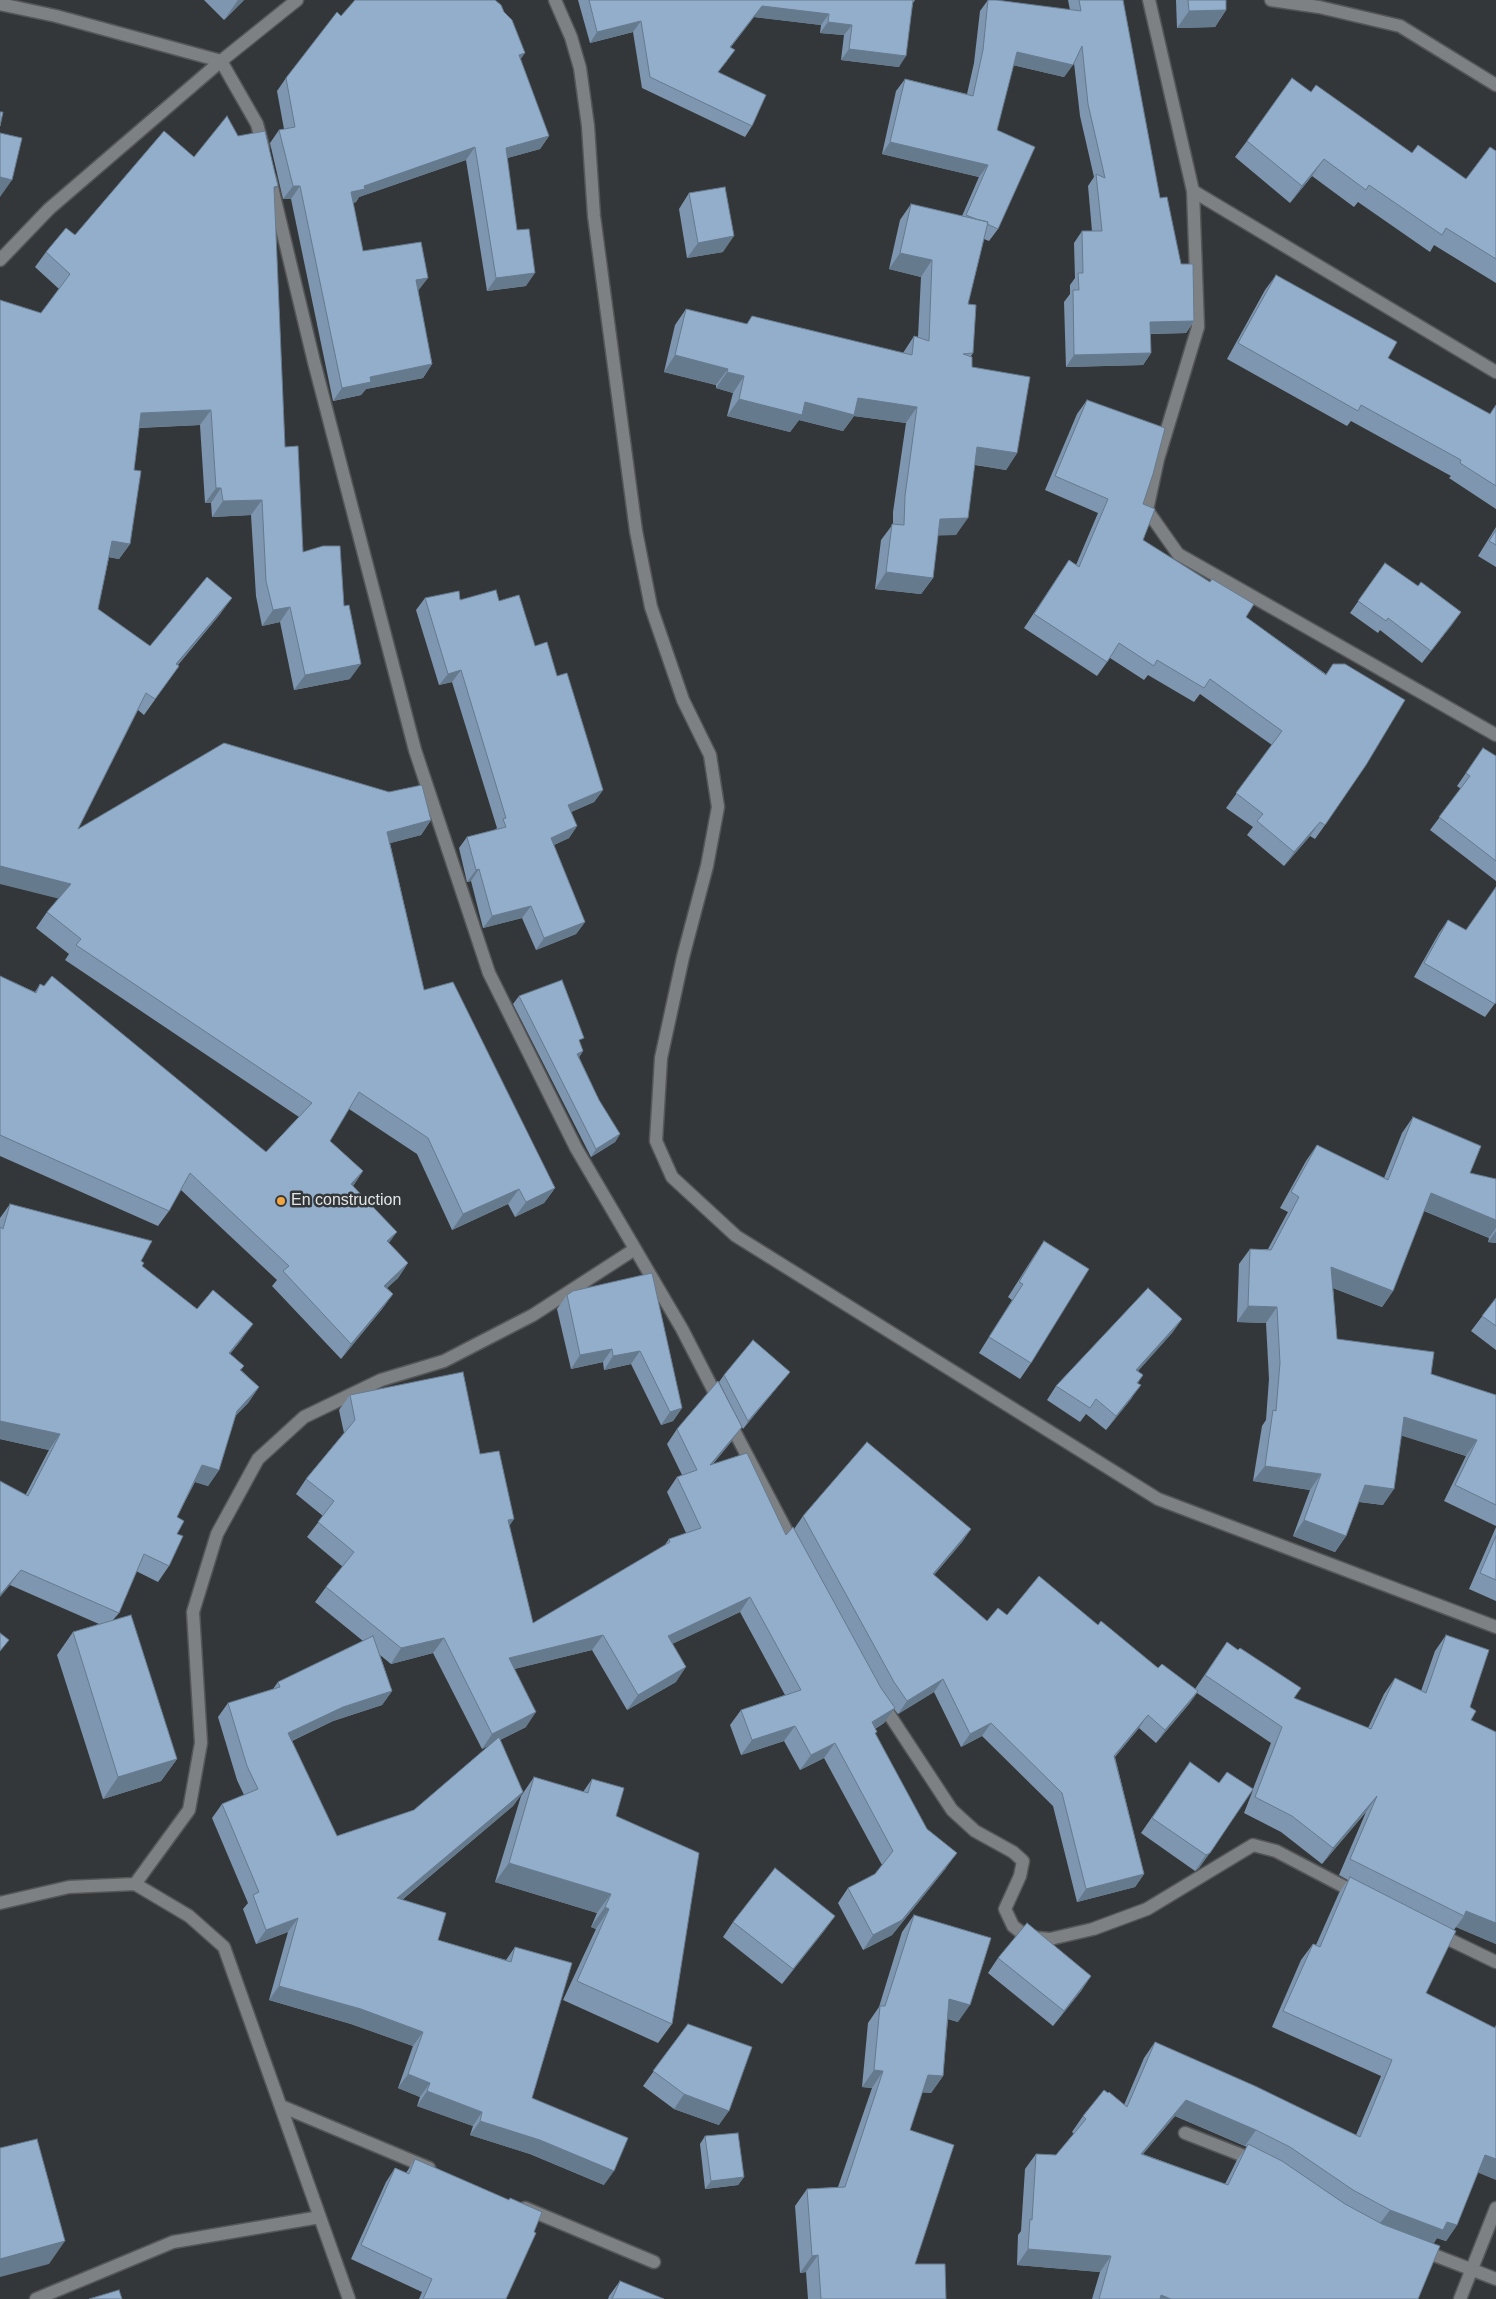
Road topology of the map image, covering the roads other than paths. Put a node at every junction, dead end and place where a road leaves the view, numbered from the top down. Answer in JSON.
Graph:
{"nodes":[{"id":1,"x":298,"y":0,"type":"edge"},
{"id":2,"x":555,"y":0,"type":"edge"},
{"id":3,"x":1150,"y":0,"type":"edge"},
{"id":4,"x":1270,"y":0,"type":"edge"},
{"id":5,"x":0,"y":4,"type":"edge"},
{"id":6,"x":221,"y":61,"type":"junction"},
{"id":7,"x":1496,"y":84,"type":"edge"},
{"id":8,"x":1193,"y":191,"type":"junction"},
{"id":9,"x":0,"y":260,"type":"edge"},
{"id":10,"x":1496,"y":372,"type":"edge"},
{"id":11,"x":1496,"y":735,"type":"edge"},
{"id":12,"x":635,"y":1249,"type":"junction"},
{"id":13,"x":799,"y":1554,"type":"edge"},
{"id":14,"x":1496,"y":1627,"type":"edge"},
{"id":15,"x":874,"y":1690,"type":"edge"},
{"id":16,"x":135,"y":1884,"type":"junction"},
{"id":17,"x":1368,"y":1899,"type":"edge"},
{"id":18,"x":0,"y":1903,"type":"edge"},
{"id":19,"x":1427,"y":1929,"type":"edge"},
{"id":20,"x":1496,"y":1962,"type":"edge"},
{"id":21,"x":281,"y":2106,"type":"junction"},
{"id":22,"x":1185,"y":2133,"type":"dead end"},
{"id":23,"x":1267,"y":2166,"type":"edge"},
{"id":24,"x":445,"y":2174,"type":"edge"},
{"id":25,"x":518,"y":2205,"type":"edge"},
{"id":26,"x":1496,"y":2208,"type":"edge"},
{"id":27,"x":320,"y":2217,"type":"junction"},
{"id":28,"x":1410,"y":2246,"type":"edge"},
{"id":29,"x":654,"y":2262,"type":"dead end"},
{"id":30,"x":1472,"y":2269,"type":"junction"},
{"id":31,"x":1496,"y":2280,"type":"edge"},
{"id":32,"x":36,"y":2299,"type":"edge"},
{"id":33,"x":349,"y":2299,"type":"edge"},
{"id":34,"x":1460,"y":2299,"type":"edge"}],
"edges":[{"from":1,"to":6,"type":"street"},
{"from":2,"to":14,"type":"street"},
{"from":3,"to":8,"type":"street"},
{"from":4,"to":7,"type":"street"},
{"from":5,"to":6,"type":"street"},
{"from":6,"to":9,"type":"street"},
{"from":6,"to":12,"type":"street"},
{"from":8,"to":10,"type":"street"},
{"from":8,"to":11,"type":"street"},
{"from":12,"to":13,"type":"street"},
{"from":12,"to":16,"type":"street"},
{"from":15,"to":17,"type":"street"},
{"from":16,"to":18,"type":"street"},
{"from":16,"to":21,"type":"street"},
{"from":19,"to":20,"type":"street"},
{"from":21,"to":24,"type":"street"},
{"from":21,"to":27,"type":"street"},
{"from":22,"to":23,"type":"street"},
{"from":25,"to":29,"type":"street"},
{"from":26,"to":30,"type":"street"},
{"from":27,"to":32,"type":"street"},
{"from":27,"to":33,"type":"street"},
{"from":28,"to":30,"type":"street"},
{"from":30,"to":31,"type":"street"},
{"from":30,"to":34,"type":"street"}]}
